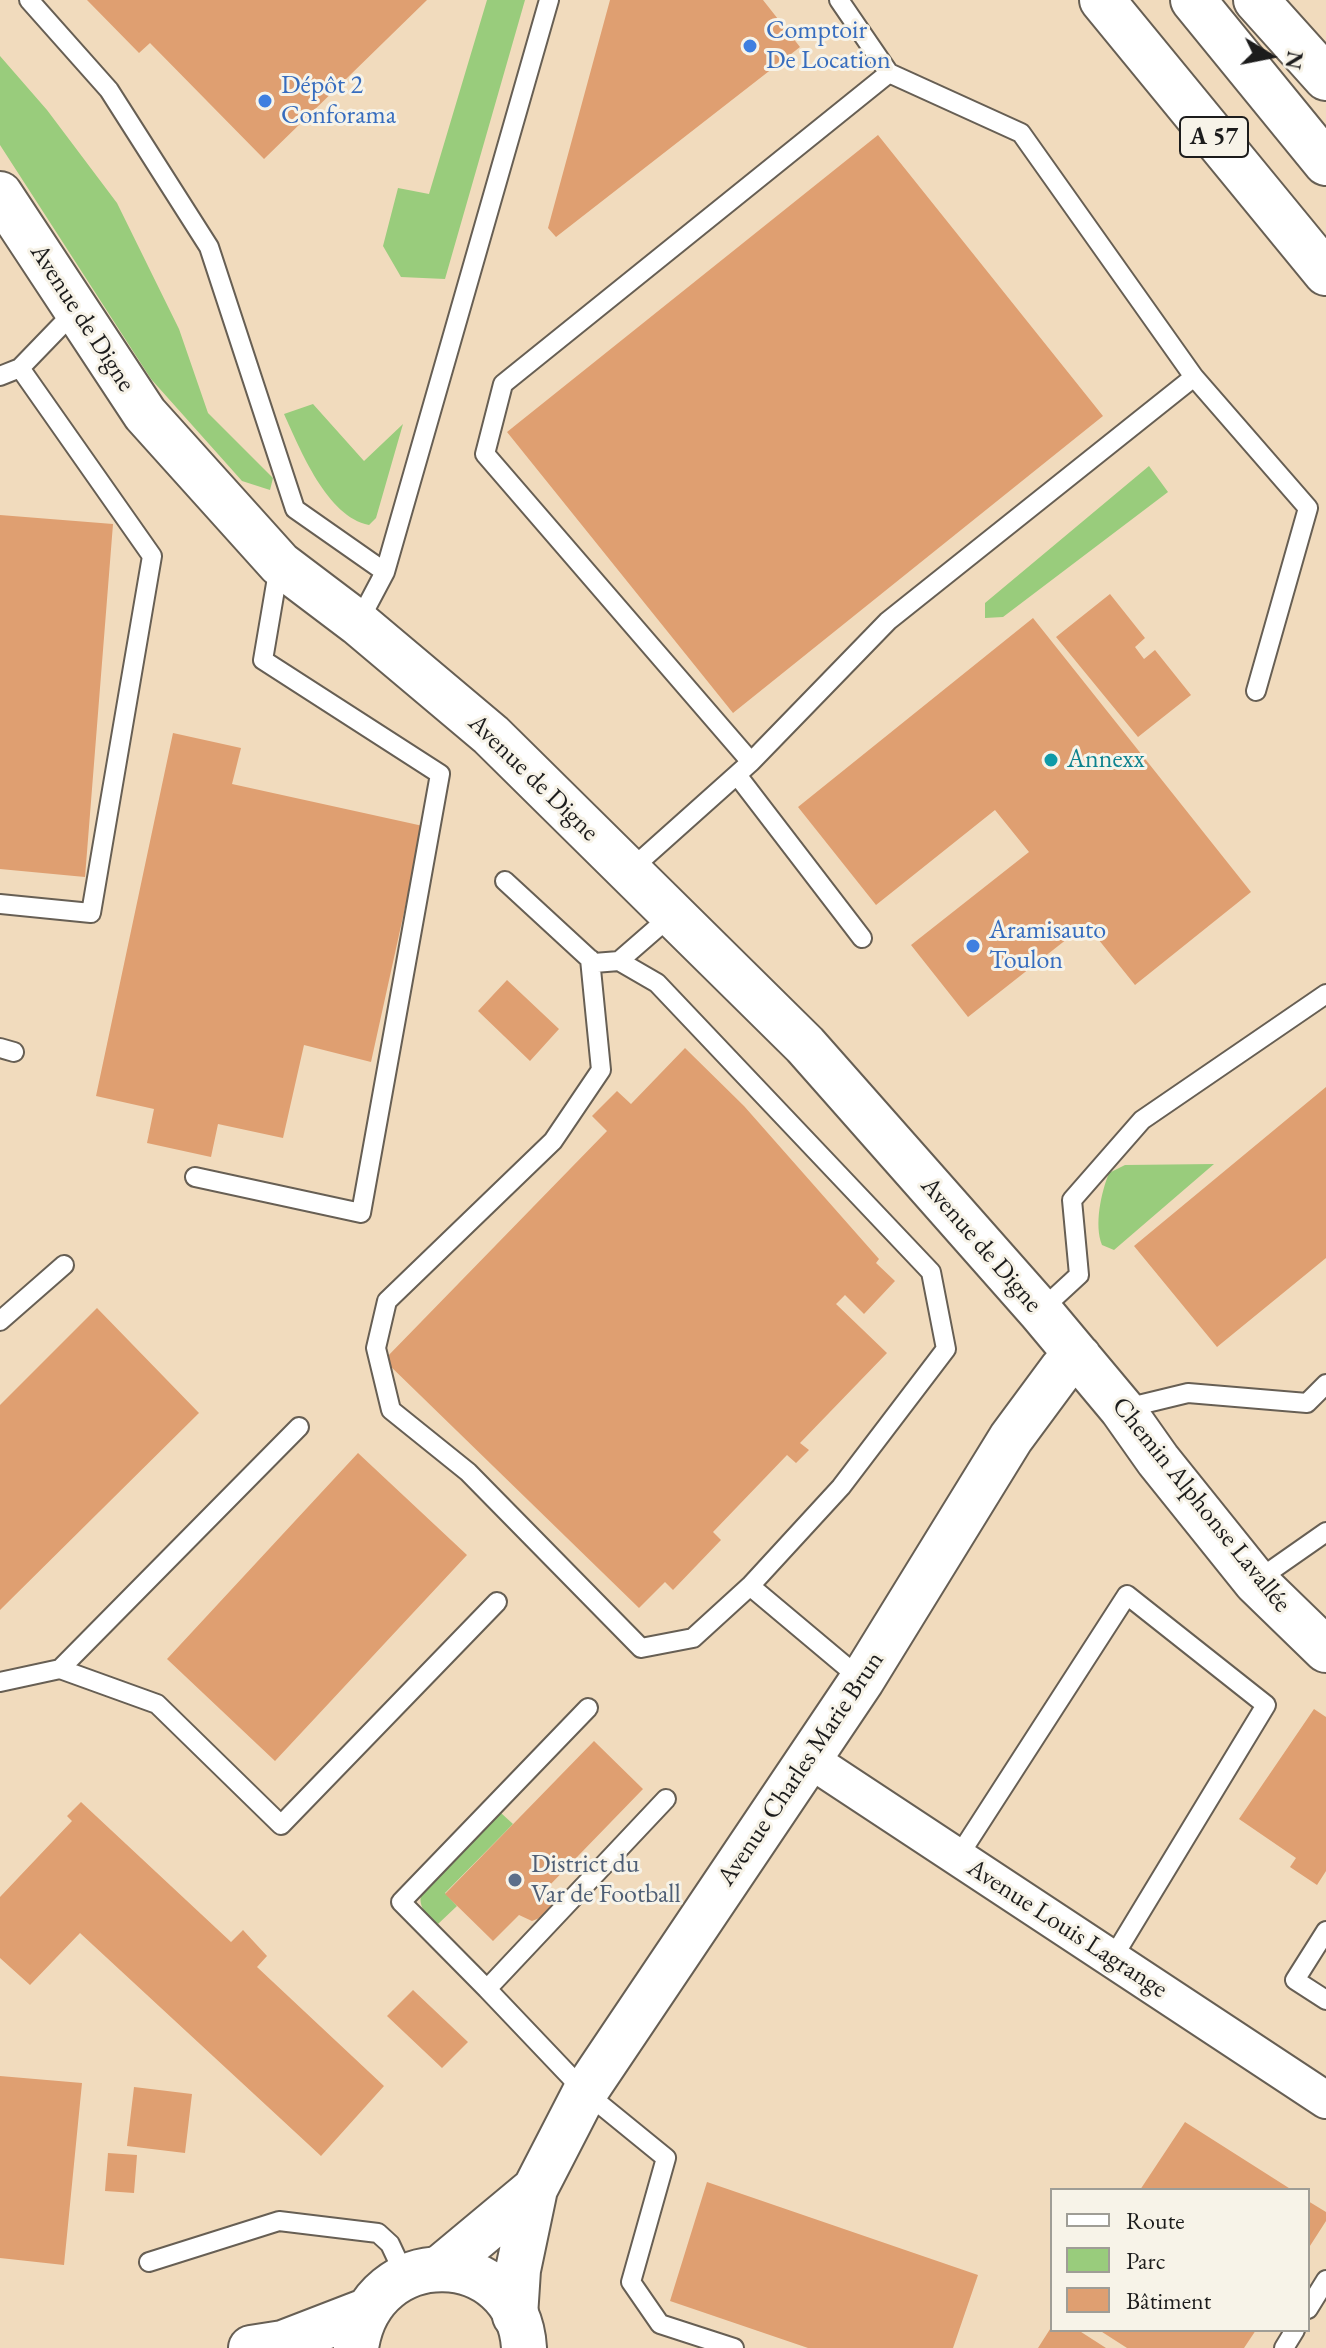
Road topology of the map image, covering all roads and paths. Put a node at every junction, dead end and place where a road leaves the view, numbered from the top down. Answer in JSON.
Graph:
{"nodes":[{"id":1,"x":29,"y":0,"type":"edge"},
{"id":2,"x":549,"y":0,"type":"edge"},
{"id":3,"x":839,"y":0,"type":"edge"},
{"id":4,"x":1102,"y":0,"type":"edge"},
{"id":5,"x":1193,"y":0,"type":"edge"},
{"id":6,"x":1256,"y":0,"type":"edge"},
{"id":7,"x":889,"y":73,"type":"junction"},
{"id":8,"x":1326,"y":78,"type":"edge"},
{"id":9,"x":1326,"y":163,"type":"edge"},
{"id":10,"x":0,"y":194,"type":"edge"},
{"id":11,"x":1326,"y":273,"type":"edge"},
{"id":12,"x":77,"y":309,"type":"junction"},
{"id":13,"x":20,"y":368,"type":"junction"},
{"id":14,"x":0,"y":376,"type":"edge"},
{"id":15,"x":1194,"y":377,"type":"junction"},
{"id":16,"x":280,"y":564,"type":"junction"},
{"id":17,"x":385,"y":572,"type":"junction"},
{"id":18,"x":358,"y":623,"type":"junction"},
{"id":19,"x":1256,"y":691,"type":"dead end"},
{"id":20,"x":751,"y":762,"type":"junction"},
{"id":21,"x":737,"y":775,"type":"junction"},
{"id":22,"x":629,"y":871,"type":"junction"},
{"id":23,"x":505,"y":881,"type":"dead end"},
{"id":24,"x":0,"y":904,"type":"edge"},
{"id":25,"x":673,"y":914,"type":"junction"},
{"id":26,"x":862,"y":938,"type":"dead end"},
{"id":27,"x":590,"y":959,"type":"junction"},
{"id":28,"x":619,"y":961,"type":"junction"},
{"id":29,"x":1326,"y":994,"type":"edge"},
{"id":30,"x":195,"y":1177,"type":"dead end"},
{"id":31,"x":64,"y":1265,"type":"dead end"},
{"id":32,"x":1040,"y":1311,"type":"junction"},
{"id":33,"x":0,"y":1321,"type":"edge"},
{"id":34,"x":1079,"y":1357,"type":"junction"},
{"id":35,"x":1326,"y":1384,"type":"edge"},
{"id":36,"x":1122,"y":1409,"type":"junction"},
{"id":37,"x":299,"y":1427,"type":"dead end"},
{"id":38,"x":1326,"y":1532,"type":"edge"},
{"id":39,"x":1256,"y":1582,"type":"junction"},
{"id":40,"x":750,"y":1586,"type":"junction"},
{"id":41,"x":497,"y":1602,"type":"dead end"},
{"id":42,"x":1326,"y":1650,"type":"edge"},
{"id":43,"x":60,"y":1669,"type":"junction"},
{"id":44,"x":862,"y":1680,"type":"junction"},
{"id":45,"x":0,"y":1682,"type":"edge"},
{"id":46,"x":588,"y":1708,"type":"dead end"},
{"id":47,"x":809,"y":1759,"type":"junction"},
{"id":48,"x":666,"y":1799,"type":"dead end"},
{"id":49,"x":958,"y":1857,"type":"junction"},
{"id":50,"x":1326,"y":1931,"type":"edge"},
{"id":51,"x":1112,"y":1959,"type":"junction"},
{"id":52,"x":487,"y":1989,"type":"junction"},
{"id":53,"x":1326,"y":2000,"type":"edge"},
{"id":54,"x":585,"y":2092,"type":"junction"},
{"id":55,"x":1326,"y":2100,"type":"edge"},
{"id":56,"x":535,"y":2189,"type":"junction"},
{"id":57,"x":149,"y":2262,"type":"dead end"},
{"id":58,"x":422,"y":2272,"type":"junction"},
{"id":59,"x":1326,"y":2280,"type":"edge"},
{"id":60,"x":1310,"y":2306,"type":"edge"},
{"id":61,"x":361,"y":2330,"type":"edge"},
{"id":62,"x":520,"y":2332,"type":"edge"},
{"id":63,"x":251,"y":2348,"type":"edge"},
{"id":64,"x":734,"y":2348,"type":"edge"}],
"edges":[{"from":1,"to":17,"type":"lane"},
{"from":2,"to":17,"type":"lane"},
{"from":3,"to":7,"type":"lane"},
{"from":4,"to":11,"type":"main road","number":"A 57"},
{"from":5,"to":9,"type":"main road","number":"A 57"},
{"from":6,"to":8,"type":"main road"},
{"from":7,"to":15,"type":"lane"},
{"from":7,"to":20,"type":"lane"},
{"from":10,"to":12,"type":"main road","name":"Avenue de Digne"},
{"from":12,"to":13,"type":"lane"},
{"from":12,"to":16,"type":"main road","name":"Avenue de Digne"},
{"from":13,"to":14,"type":"lane"},
{"from":13,"to":24,"type":"lane"},
{"from":15,"to":19,"type":"lane"},
{"from":15,"to":20,"type":"lane"},
{"from":16,"to":18,"type":"main road","name":"Avenue de Digne"},
{"from":16,"to":30,"type":"lane"},
{"from":17,"to":18,"type":"lane"},
{"from":18,"to":22,"type":"main road","name":"Avenue de Digne"},
{"from":20,"to":21,"type":"lane"},
{"from":21,"to":22,"type":"lane"},
{"from":21,"to":26,"type":"lane"},
{"from":22,"to":25,"type":"main road","name":"Avenue de Digne"},
{"from":23,"to":27,"type":"lane"},
{"from":25,"to":28,"type":"lane"},
{"from":25,"to":32,"type":"main road","name":"Avenue de Digne"},
{"from":27,"to":28,"type":"lane"},
{"from":27,"to":40,"type":"lane"},
{"from":28,"to":40,"type":"lane"},
{"from":29,"to":32,"type":"lane"},
{"from":31,"to":33,"type":"lane"},
{"from":32,"to":34,"type":"main road","name":"Avenue de Digne"},
{"from":34,"to":36,"type":"main road","name":"Chemin Alphonse Lavallée"},
{"from":34,"to":44,"type":"main road","name":"Avenue Charles Marie Brun"},
{"from":35,"to":36,"type":"lane"},
{"from":36,"to":39,"type":"main road","name":"Chemin Alphonse Lavallée"},
{"from":37,"to":43,"type":"lane"},
{"from":38,"to":39,"type":"lane"},
{"from":39,"to":42,"type":"main road","name":"Chemin Alphonse Lavallée"},
{"from":40,"to":44,"type":"lane"},
{"from":41,"to":43,"type":"lane"},
{"from":43,"to":45,"type":"lane"},
{"from":44,"to":47,"type":"main road","name":"Avenue Charles Marie Brun"},
{"from":46,"to":52,"type":"lane"},
{"from":47,"to":49,"type":"street","name":"Avenue Louis Lagrange"},
{"from":47,"to":54,"type":"main road","name":"Avenue Charles Marie Brun"},
{"from":48,"to":52,"type":"lane"},
{"from":49,"to":51,"type":"street","name":"Avenue Louis Lagrange"},
{"from":49,"to":51,"type":"lane"},
{"from":50,"to":53,"type":"lane"},
{"from":51,"to":55,"type":"street","name":"Avenue Louis Lagrange"},
{"from":52,"to":54,"type":"lane"},
{"from":54,"to":56,"type":"main road","name":"Avenue Charles Marie Brun"},
{"from":54,"to":64,"type":"lane"},
{"from":56,"to":58,"type":"main road"},
{"from":56,"to":62,"type":"main road"},
{"from":57,"to":58,"type":"lane"},
{"from":58,"to":61,"type":"main road"},
{"from":58,"to":62,"type":"main road"},
{"from":59,"to":60,"type":"lane"},
{"from":61,"to":63,"type":"main road"}]}
